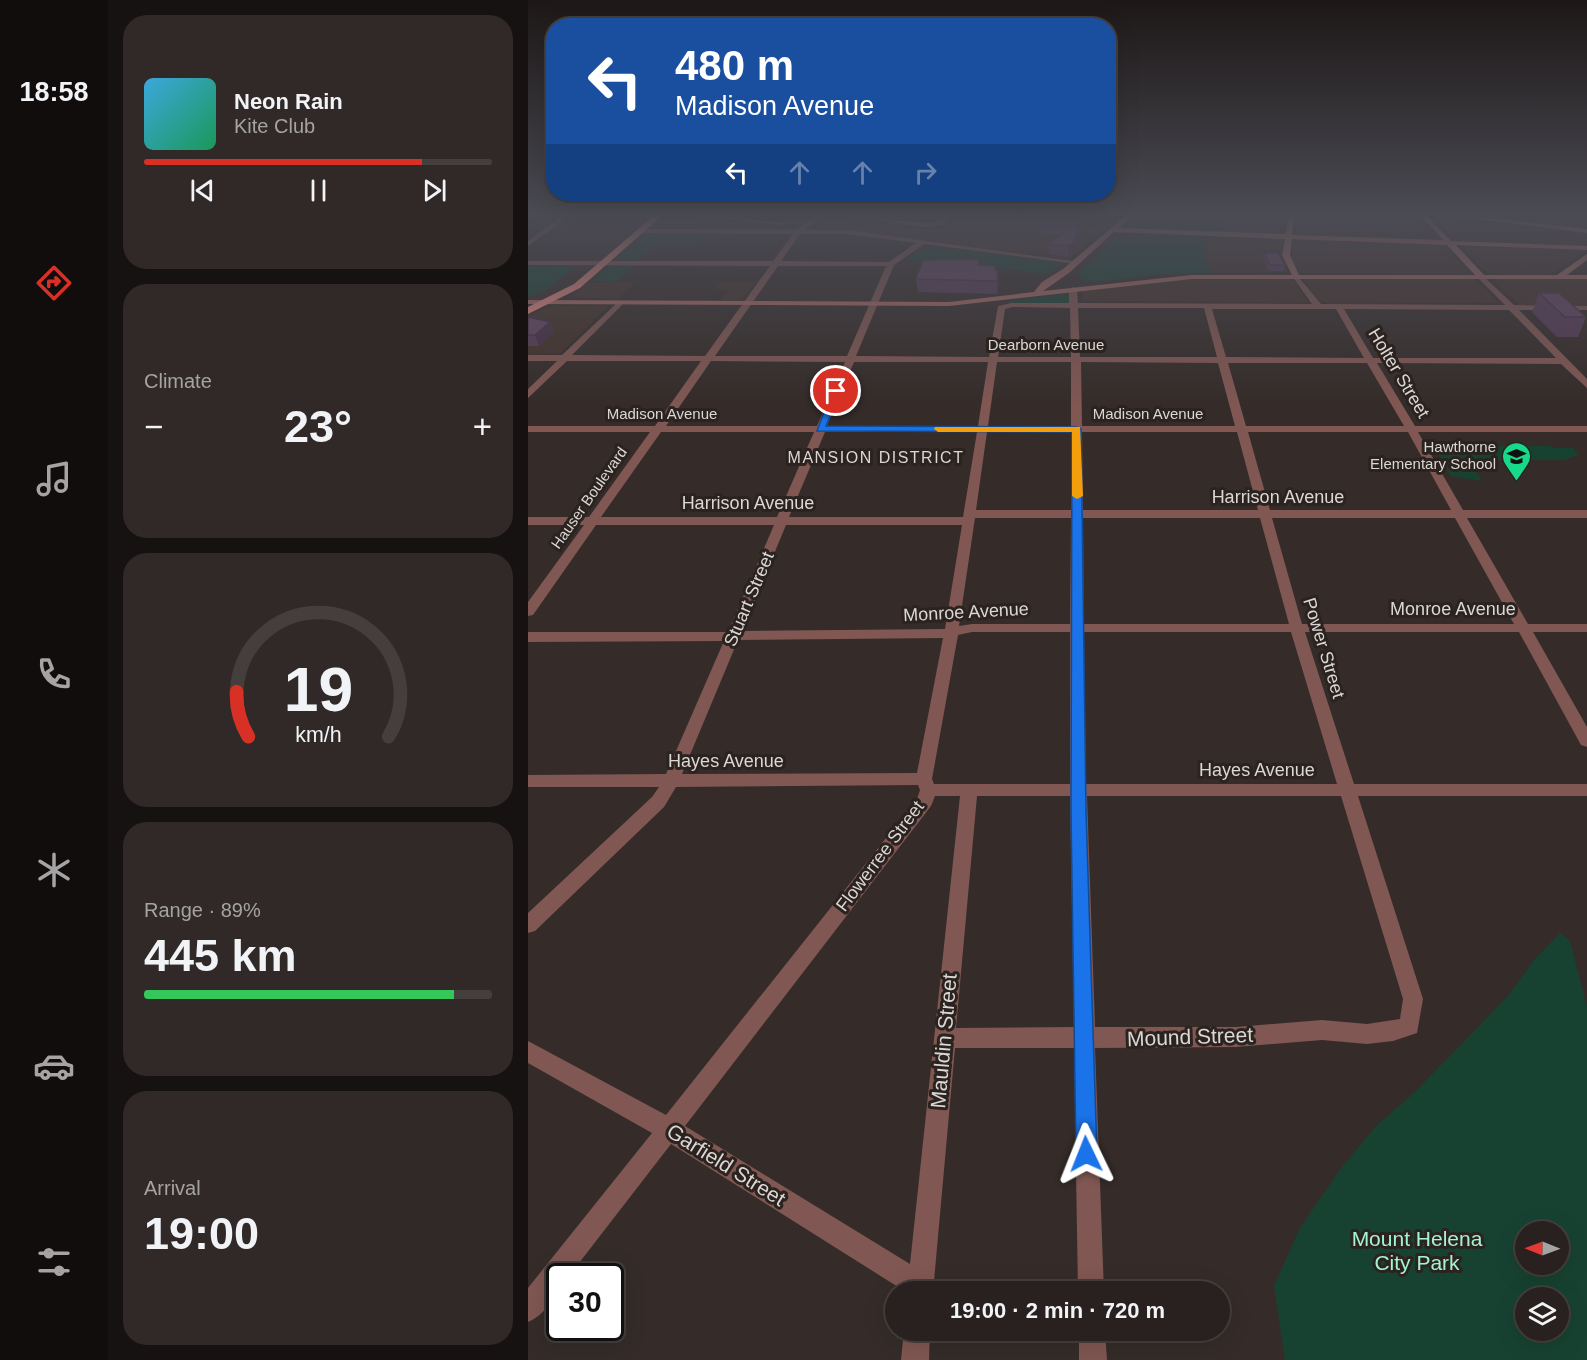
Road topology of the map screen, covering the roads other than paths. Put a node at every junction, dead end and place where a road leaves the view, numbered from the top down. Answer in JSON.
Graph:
{"nodes":[{"id":1,"x":574,"y":277,"type":"edge"},
{"id":2,"x":587,"y":277,"type":"edge"},
{"id":3,"x":764,"y":277,"type":"edge"},
{"id":4,"x":886,"y":277,"type":"edge"},
{"id":5,"x":1056,"y":277,"type":"edge"},
{"id":6,"x":1066,"y":277,"type":"edge"},
{"id":7,"x":1189,"y":277,"type":"edge"},
{"id":8,"x":1297,"y":277,"type":"edge"},
{"id":9,"x":1481,"y":277,"type":"edge"},
{"id":10,"x":1036,"y":295,"type":"junction"},
{"id":11,"x":1074,"y":297,"type":"junction"},
{"id":12,"x":548,"y":303,"type":"junction"},
{"id":13,"x":619,"y":303,"type":"junction"},
{"id":14,"x":746,"y":303,"type":"junction"},
{"id":15,"x":875,"y":304,"type":"junction"},
{"id":16,"x":530,"y":305,"type":"edge"},
{"id":17,"x":1207,"y":305,"type":"junction"},
{"id":18,"x":1318,"y":306,"type":"junction"},
{"id":19,"x":1338,"y":306,"type":"junction"},
{"id":20,"x":1510,"y":306,"type":"junction"},
{"id":21,"x":1587,"y":308,"type":"edge"},
{"id":22,"x":528,"y":358,"type":"edge"},
{"id":23,"x":565,"y":358,"type":"junction"},
{"id":24,"x":707,"y":358,"type":"junction"},
{"id":25,"x":850,"y":359,"type":"junction"},
{"id":26,"x":994,"y":360,"type":"junction"},
{"id":27,"x":1076,"y":360,"type":"junction"},
{"id":28,"x":1222,"y":360,"type":"junction"},
{"id":29,"x":1371,"y":360,"type":"junction"},
{"id":30,"x":1564,"y":362,"type":"junction"},
{"id":31,"x":1587,"y":385,"type":"edge"},
{"id":32,"x":528,"y":395,"type":"edge"},
{"id":33,"x":528,"y":429,"type":"edge"},
{"id":34,"x":657,"y":429,"type":"junction"},
{"id":35,"x":820,"y":429,"type":"junction"},
{"id":36,"x":982,"y":429,"type":"junction"},
{"id":37,"x":1076,"y":429,"type":"junction"},
{"id":38,"x":1241,"y":429,"type":"junction"},
{"id":39,"x":1587,"y":429,"type":"edge"},
{"id":40,"x":1412,"y":430,"type":"junction"},
{"id":41,"x":1078,"y":514,"type":"junction"},
{"id":42,"x":1587,"y":514,"type":"edge"},
{"id":43,"x":1460,"y":515,"type":"junction"},
{"id":44,"x":1267,"y":516,"type":"junction"},
{"id":45,"x":968,"y":517,"type":"junction"},
{"id":46,"x":782,"y":520,"type":"junction"},
{"id":47,"x":528,"y":521,"type":"edge"},
{"id":48,"x":591,"y":521,"type":"junction"},
{"id":49,"x":528,"y":612,"type":"edge"},
{"id":50,"x":1078,"y":628,"type":"junction"},
{"id":51,"x":1297,"y":628,"type":"junction"},
{"id":52,"x":1524,"y":628,"type":"junction"},
{"id":53,"x":1587,"y":628,"type":"edge"},
{"id":54,"x":951,"y":633,"type":"junction"},
{"id":55,"x":733,"y":636,"type":"junction"},
{"id":56,"x":528,"y":637,"type":"edge"},
{"id":57,"x":1587,"y":741,"type":"edge"},
{"id":58,"x":528,"y":781,"type":"edge"},
{"id":59,"x":671,"y":781,"type":"junction"},
{"id":60,"x":926,"y":784,"type":"junction"},
{"id":61,"x":1078,"y":789,"type":"junction"},
{"id":62,"x":969,"y":790,"type":"junction"},
{"id":63,"x":1347,"y":790,"type":"junction"},
{"id":64,"x":1587,"y":790,"type":"edge"},
{"id":65,"x":528,"y":925,"type":"edge"},
{"id":66,"x":1413,"y":999,"type":"joint"},
{"id":67,"x":944,"y":1038,"type":"junction"},
{"id":68,"x":1083,"y":1039,"type":"junction"},
{"id":69,"x":528,"y":1050,"type":"edge"},
{"id":70,"x":668,"y":1129,"type":"junction"},
{"id":71,"x":910,"y":1281,"type":"edge"},
{"id":72,"x":922,"y":1281,"type":"edge"},
{"id":73,"x":1091,"y":1281,"type":"edge"},
{"id":74,"x":528,"y":1309,"type":"edge"},
{"id":75,"x":916,"y":1341,"type":"edge"},
{"id":76,"x":1092,"y":1341,"type":"edge"},
{"id":77,"x":915,"y":1360,"type":"edge"},
{"id":78,"x":1093,"y":1360,"type":"edge"}],
"edges":[{"from":1,"to":16,"type":"highway"},
{"from":2,"to":12,"type":"highway"},
{"from":3,"to":14,"type":"street","name":"Hauser Boulevard"},
{"from":4,"to":15,"type":"street","name":"Stuart Street"},
{"from":5,"to":10,"type":"street"},
{"from":6,"to":11,"type":"street"},
{"from":7,"to":11,"type":"street"},
{"from":8,"to":18,"type":"street"},
{"from":9,"to":20,"type":"street"},
{"from":10,"to":11,"type":"street"},
{"from":10,"to":15,"type":"street"},
{"from":11,"to":17,"type":"street"},
{"from":11,"to":26,"type":"street","name":"Flowerree Street"},
{"from":11,"to":27,"type":"street"},
{"from":12,"to":13,"type":"street"},
{"from":12,"to":16,"type":"highway"},
{"from":13,"to":14,"type":"street"},
{"from":13,"to":23,"type":"street"},
{"from":14,"to":15,"type":"street"},
{"from":14,"to":24,"type":"street","name":"Hauser Boulevard"},
{"from":15,"to":25,"type":"street","name":"Stuart Street"},
{"from":17,"to":18,"type":"street"},
{"from":17,"to":28,"type":"street","name":"Power Street"},
{"from":18,"to":19,"type":"street"},
{"from":19,"to":20,"type":"street"},
{"from":19,"to":29,"type":"street","name":"Holter Street"},
{"from":20,"to":21,"type":"street"},
{"from":20,"to":30,"type":"street"},
{"from":22,"to":23,"type":"street","name":"Dearborn Avenue"},
{"from":23,"to":24,"type":"street","name":"Dearborn Avenue"},
{"from":23,"to":32,"type":"street"},
{"from":24,"to":25,"type":"street","name":"Dearborn Avenue"},
{"from":24,"to":34,"type":"street","name":"Hauser Boulevard"},
{"from":25,"to":26,"type":"street","name":"Dearborn Avenue"},
{"from":25,"to":35,"type":"street","name":"Stuart Street"},
{"from":26,"to":27,"type":"street","name":"Dearborn Avenue"},
{"from":26,"to":36,"type":"street","name":"Flowerree Street"},
{"from":27,"to":28,"type":"street","name":"Dearborn Avenue"},
{"from":27,"to":37,"type":"street"},
{"from":28,"to":29,"type":"street","name":"Dearborn Avenue"},
{"from":28,"to":38,"type":"street","name":"Power Street"},
{"from":29,"to":30,"type":"street","name":"Dearborn Avenue"},
{"from":29,"to":40,"type":"street","name":"Holter Street"},
{"from":30,"to":31,"type":"street"},
{"from":33,"to":34,"type":"street","name":"Madison Avenue"},
{"from":34,"to":35,"type":"street","name":"Madison Avenue"},
{"from":34,"to":48,"type":"street","name":"Hauser Boulevard"},
{"from":35,"to":36,"type":"street","name":"Madison Avenue"},
{"from":35,"to":46,"type":"street","name":"Stuart Street"},
{"from":36,"to":37,"type":"street","name":"Madison Avenue"},
{"from":36,"to":45,"type":"street","name":"Flowerree Street"},
{"from":37,"to":38,"type":"street","name":"Madison Avenue"},
{"from":37,"to":41,"type":"street"},
{"from":38,"to":40,"type":"street","name":"Madison Avenue"},
{"from":38,"to":44,"type":"street","name":"Power Street"},
{"from":39,"to":40,"type":"street","name":"Madison Avenue"},
{"from":40,"to":43,"type":"street","name":"Holter Street"},
{"from":41,"to":44,"type":"street","name":"Harrison Avenue"},
{"from":41,"to":45,"type":"street","name":"Harrison Avenue"},
{"from":41,"to":50,"type":"street"},
{"from":42,"to":43,"type":"street","name":"Harrison Avenue"},
{"from":43,"to":44,"type":"street","name":"Harrison Avenue"},
{"from":43,"to":52,"type":"street","name":"Holter Street"},
{"from":44,"to":51,"type":"street","name":"Power Street"},
{"from":45,"to":46,"type":"street","name":"Harrison Avenue"},
{"from":45,"to":54,"type":"street","name":"Flowerree Street"},
{"from":46,"to":48,"type":"street","name":"Harrison Avenue"},
{"from":46,"to":55,"type":"street","name":"Stuart Street"},
{"from":47,"to":48,"type":"street","name":"Harrison Avenue"},
{"from":48,"to":49,"type":"street","name":"Hauser Boulevard"},
{"from":50,"to":51,"type":"street","name":"Monroe Avenue"},
{"from":50,"to":54,"type":"street","name":"Monroe Avenue"},
{"from":50,"to":61,"type":"street"},
{"from":51,"to":52,"type":"street","name":"Monroe Avenue"},
{"from":51,"to":63,"type":"street","name":"Power Street"},
{"from":52,"to":53,"type":"street","name":"Monroe Avenue"},
{"from":52,"to":57,"type":"street","name":"Holter Street"},
{"from":54,"to":55,"type":"street","name":"Monroe Avenue"},
{"from":54,"to":60,"type":"street","name":"Flowerree Street"},
{"from":55,"to":56,"type":"street","name":"Monroe Avenue"},
{"from":55,"to":59,"type":"street","name":"Stuart Street"},
{"from":58,"to":59,"type":"street","name":"Hayes Avenue"},
{"from":59,"to":60,"type":"street","name":"Hayes Avenue"},
{"from":59,"to":65,"type":"street","name":"Stuart Street"},
{"from":60,"to":62,"type":"street","name":"Hayes Avenue"},
{"from":60,"to":70,"type":"street","name":"Flowerree Street"},
{"from":61,"to":62,"type":"street","name":"Hayes Avenue"},
{"from":61,"to":63,"type":"street","name":"Hayes Avenue"},
{"from":61,"to":68,"type":"street"},
{"from":62,"to":67,"type":"street","name":"Mauldin Street"},
{"from":63,"to":64,"type":"street","name":"Hayes Avenue"},
{"from":63,"to":66,"type":"street","name":"Power Street"},
{"from":66,"to":68,"type":"street","name":"Mound Street"},
{"from":67,"to":68,"type":"street","name":"Mound Street"},
{"from":67,"to":72,"type":"street","name":"Mauldin Street"},
{"from":68,"to":73,"type":"street"},
{"from":69,"to":70,"type":"street","name":"Garfield Street"},
{"from":70,"to":71,"type":"street","name":"Garfield Street"},
{"from":70,"to":74,"type":"street","name":"Flowerree Street"},
{"from":75,"to":77,"type":"street"},
{"from":76,"to":78,"type":"street"}]}
